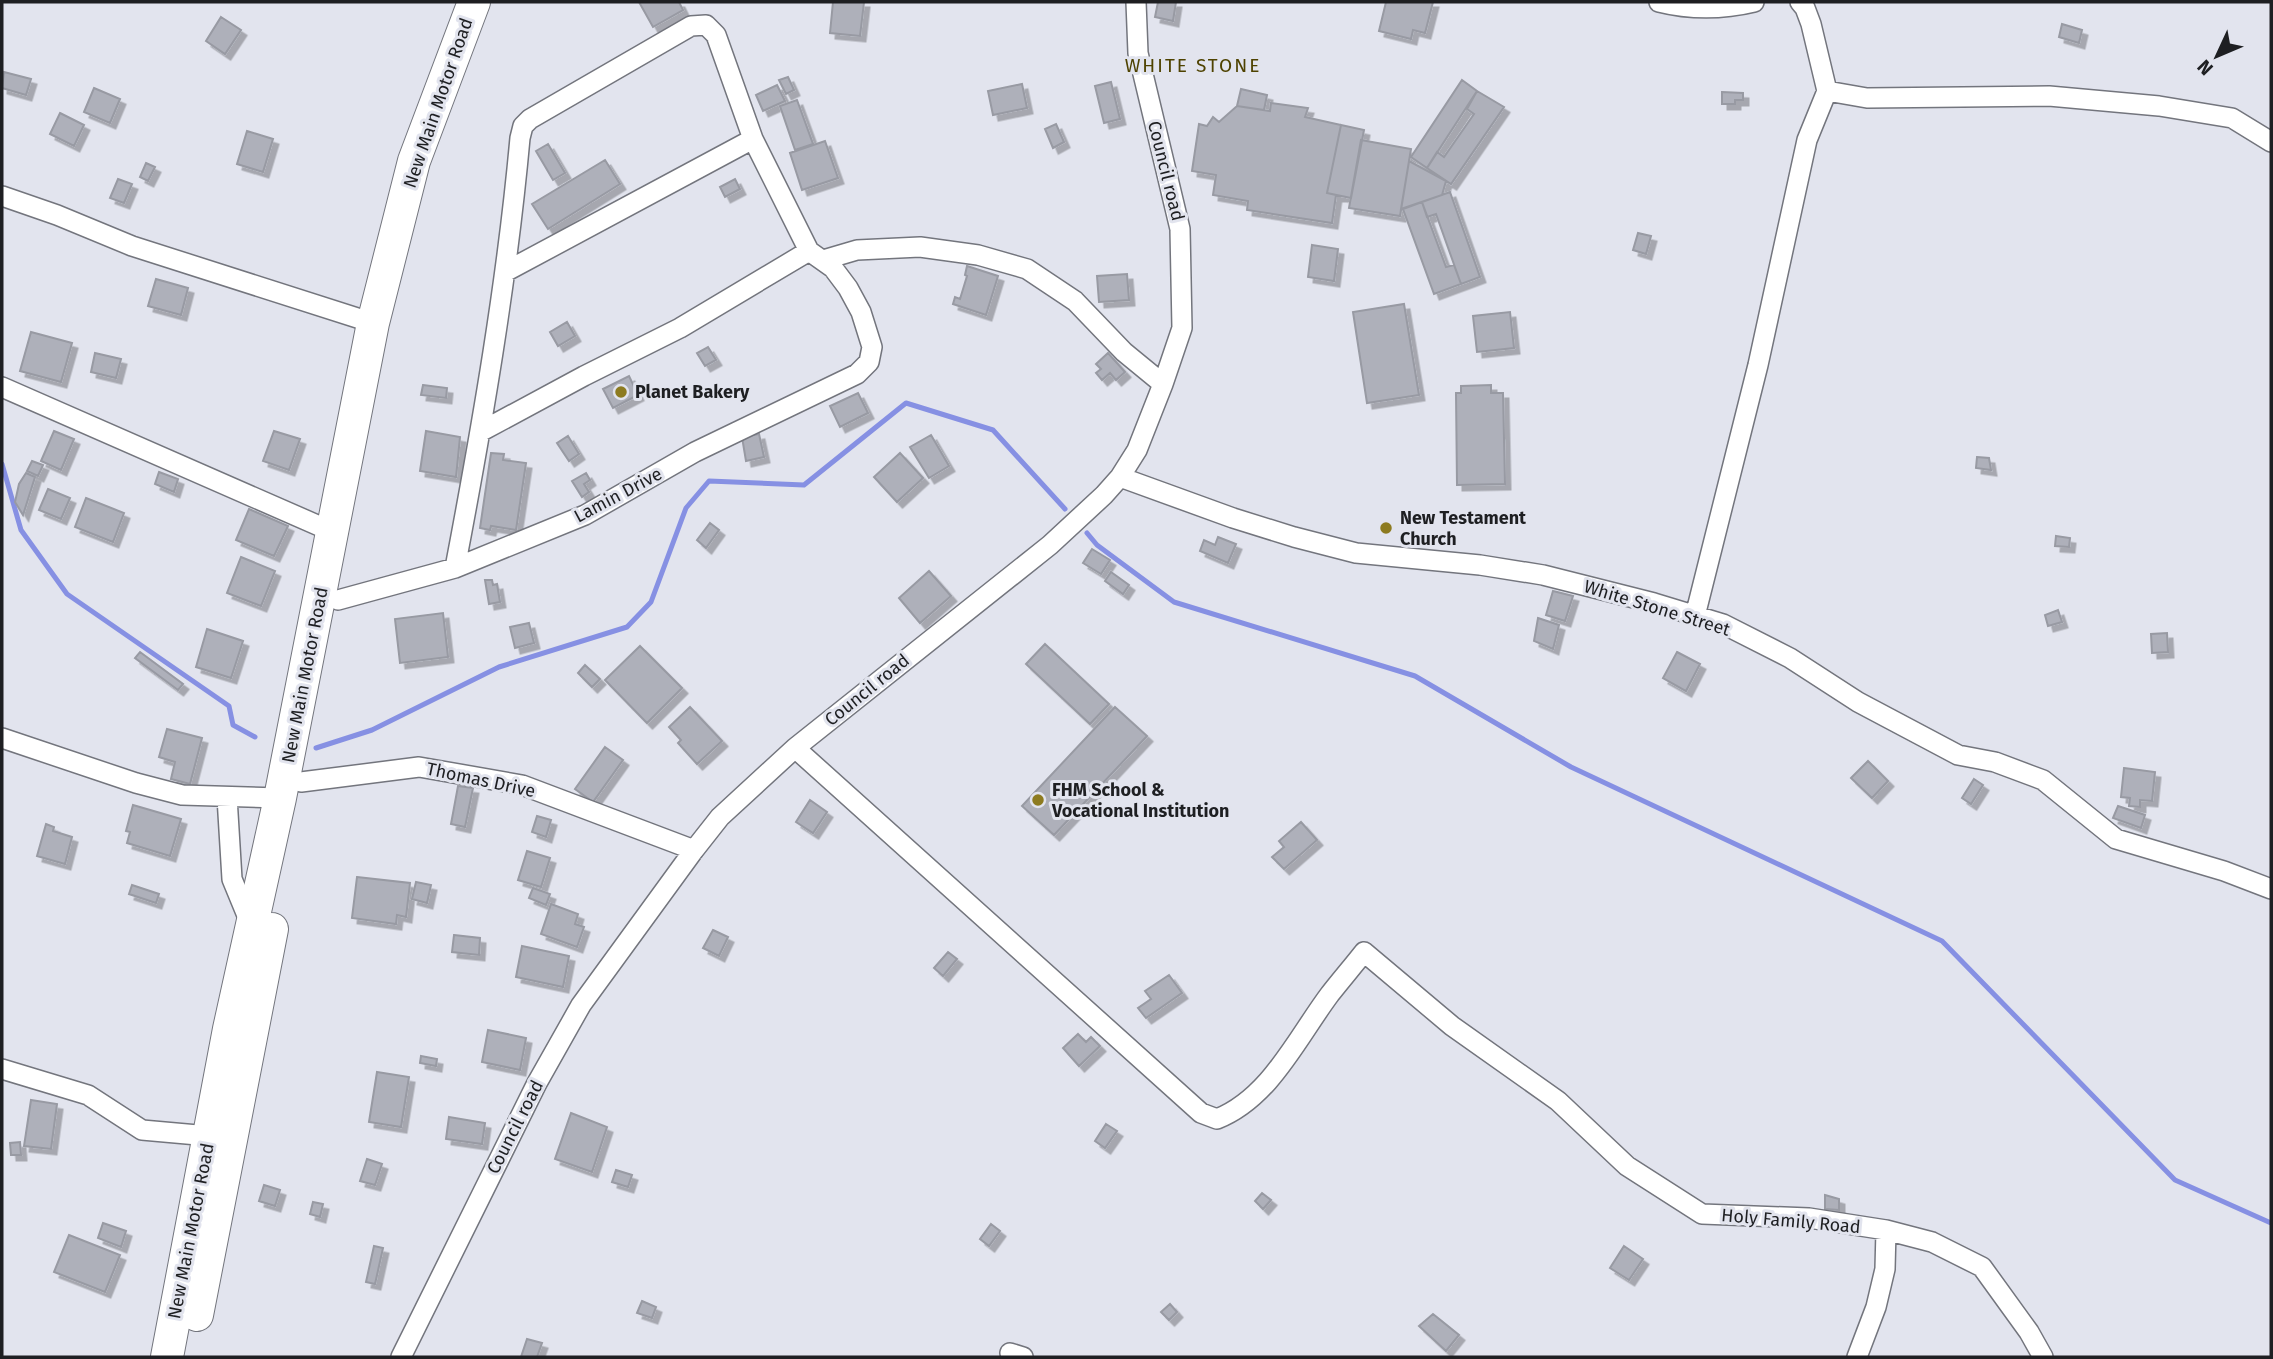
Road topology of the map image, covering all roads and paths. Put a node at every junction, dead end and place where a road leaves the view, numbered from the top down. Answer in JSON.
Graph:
{"nodes":[{"id":1,"x":474,"y":2,"type":"edge"},
{"id":2,"x":493,"y":2,"type":"edge"},
{"id":3,"x":1136,"y":2,"type":"edge"},
{"id":4,"x":1659,"y":2,"type":"edge"},
{"id":5,"x":1754,"y":2,"type":"edge"},
{"id":6,"x":1800,"y":2,"type":"edge"},
{"id":7,"x":1827,"y":91,"type":"junction"},
{"id":8,"x":753,"y":139,"type":"junction"},
{"id":9,"x":2271,"y":142,"type":"edge"},
{"id":10,"x":2,"y":196,"type":"edge"},
{"id":11,"x":816,"y":255,"type":"junction"},
{"id":12,"x":505,"y":272,"type":"junction"},
{"id":13,"x":373,"y":323,"type":"junction"},
{"id":14,"x":1163,"y":384,"type":"junction"},
{"id":15,"x":2,"y":387,"type":"edge"},
{"id":16,"x":480,"y":432,"type":"junction"},
{"id":17,"x":1120,"y":477,"type":"junction"},
{"id":18,"x":333,"y":532,"type":"junction"},
{"id":19,"x":455,"y":568,"type":"junction"},
{"id":20,"x":338,"y":600,"type":"junction"},
{"id":21,"x":1695,"y":616,"type":"junction"},
{"id":22,"x":2,"y":738,"type":"edge"},
{"id":23,"x":795,"y":748,"type":"junction"},
{"id":24,"x":290,"y":790,"type":"junction"},
{"id":25,"x":227,"y":797,"type":"junction"},
{"id":26,"x":694,"y":850,"type":"junction"},
{"id":27,"x":2271,"y":889,"type":"edge"},
{"id":28,"x":251,"y":925,"type":"junction"},
{"id":29,"x":2,"y":1069,"type":"edge"},
{"id":30,"x":209,"y":1136,"type":"junction"},
{"id":31,"x":1886,"y":1230,"type":"junction"},
{"id":32,"x":167,"y":1357,"type":"edge"},
{"id":33,"x":189,"y":1357,"type":"edge"},
{"id":34,"x":401,"y":1357,"type":"edge"},
{"id":35,"x":1857,"y":1357,"type":"edge"},
{"id":36,"x":2043,"y":1357,"type":"edge"}],
"edges":[{"from":1,"to":13,"type":"highway","name":"New Main Motor Road"},
{"from":2,"to":20,"type":"highway","name":"New Main Motor Road"},
{"from":3,"to":14,"type":"street","name":"Council road"},
{"from":4,"to":5,"type":"street"},
{"from":6,"to":7,"type":"street"},
{"from":7,"to":9,"type":"street"},
{"from":7,"to":21,"type":"street"},
{"from":8,"to":11,"type":"street"},
{"from":8,"to":12,"type":"street"},
{"from":8,"to":12,"type":"street"},
{"from":10,"to":13,"type":"street"},
{"from":11,"to":14,"type":"street"},
{"from":11,"to":16,"type":"street"},
{"from":11,"to":19,"type":"street","name":"Lamin Drive"},
{"from":12,"to":16,"type":"street"},
{"from":13,"to":18,"type":"highway","name":"New Main Motor Road"},
{"from":14,"to":17,"type":"street","name":"Council road"},
{"from":15,"to":18,"type":"street"},
{"from":16,"to":19,"type":"street"},
{"from":17,"to":21,"type":"street","name":"White Stone Street"},
{"from":17,"to":23,"type":"street","name":"Council road"},
{"from":18,"to":24,"type":"highway","name":"New Main Motor Road"},
{"from":19,"to":20,"type":"street","name":"Lamin Drive"},
{"from":20,"to":24,"type":"highway","name":"New Main Motor Road"},
{"from":21,"to":27,"type":"street","name":"White Stone Street"},
{"from":22,"to":25,"type":"street","name":"Thomas Drive"},
{"from":23,"to":26,"type":"street","name":"Council road"},
{"from":23,"to":31,"type":"street","name":"Holy Family Road"},
{"from":24,"to":25,"type":"street","name":"Thomas Drive"},
{"from":24,"to":26,"type":"street","name":"Thomas Drive"},
{"from":24,"to":28,"type":"highway","name":"New Main Motor Road"},
{"from":24,"to":33,"type":"highway","name":"New Main Motor Road"},
{"from":25,"to":28,"type":"street"},
{"from":26,"to":34,"type":"street","name":"Council road"},
{"from":28,"to":30,"type":"highway","name":"New Main Motor Road"},
{"from":29,"to":30,"type":"street"},
{"from":30,"to":32,"type":"highway","name":"New Main Motor Road"},
{"from":31,"to":35,"type":"street"},
{"from":31,"to":36,"type":"street","name":"Holy Family Road"}]}
